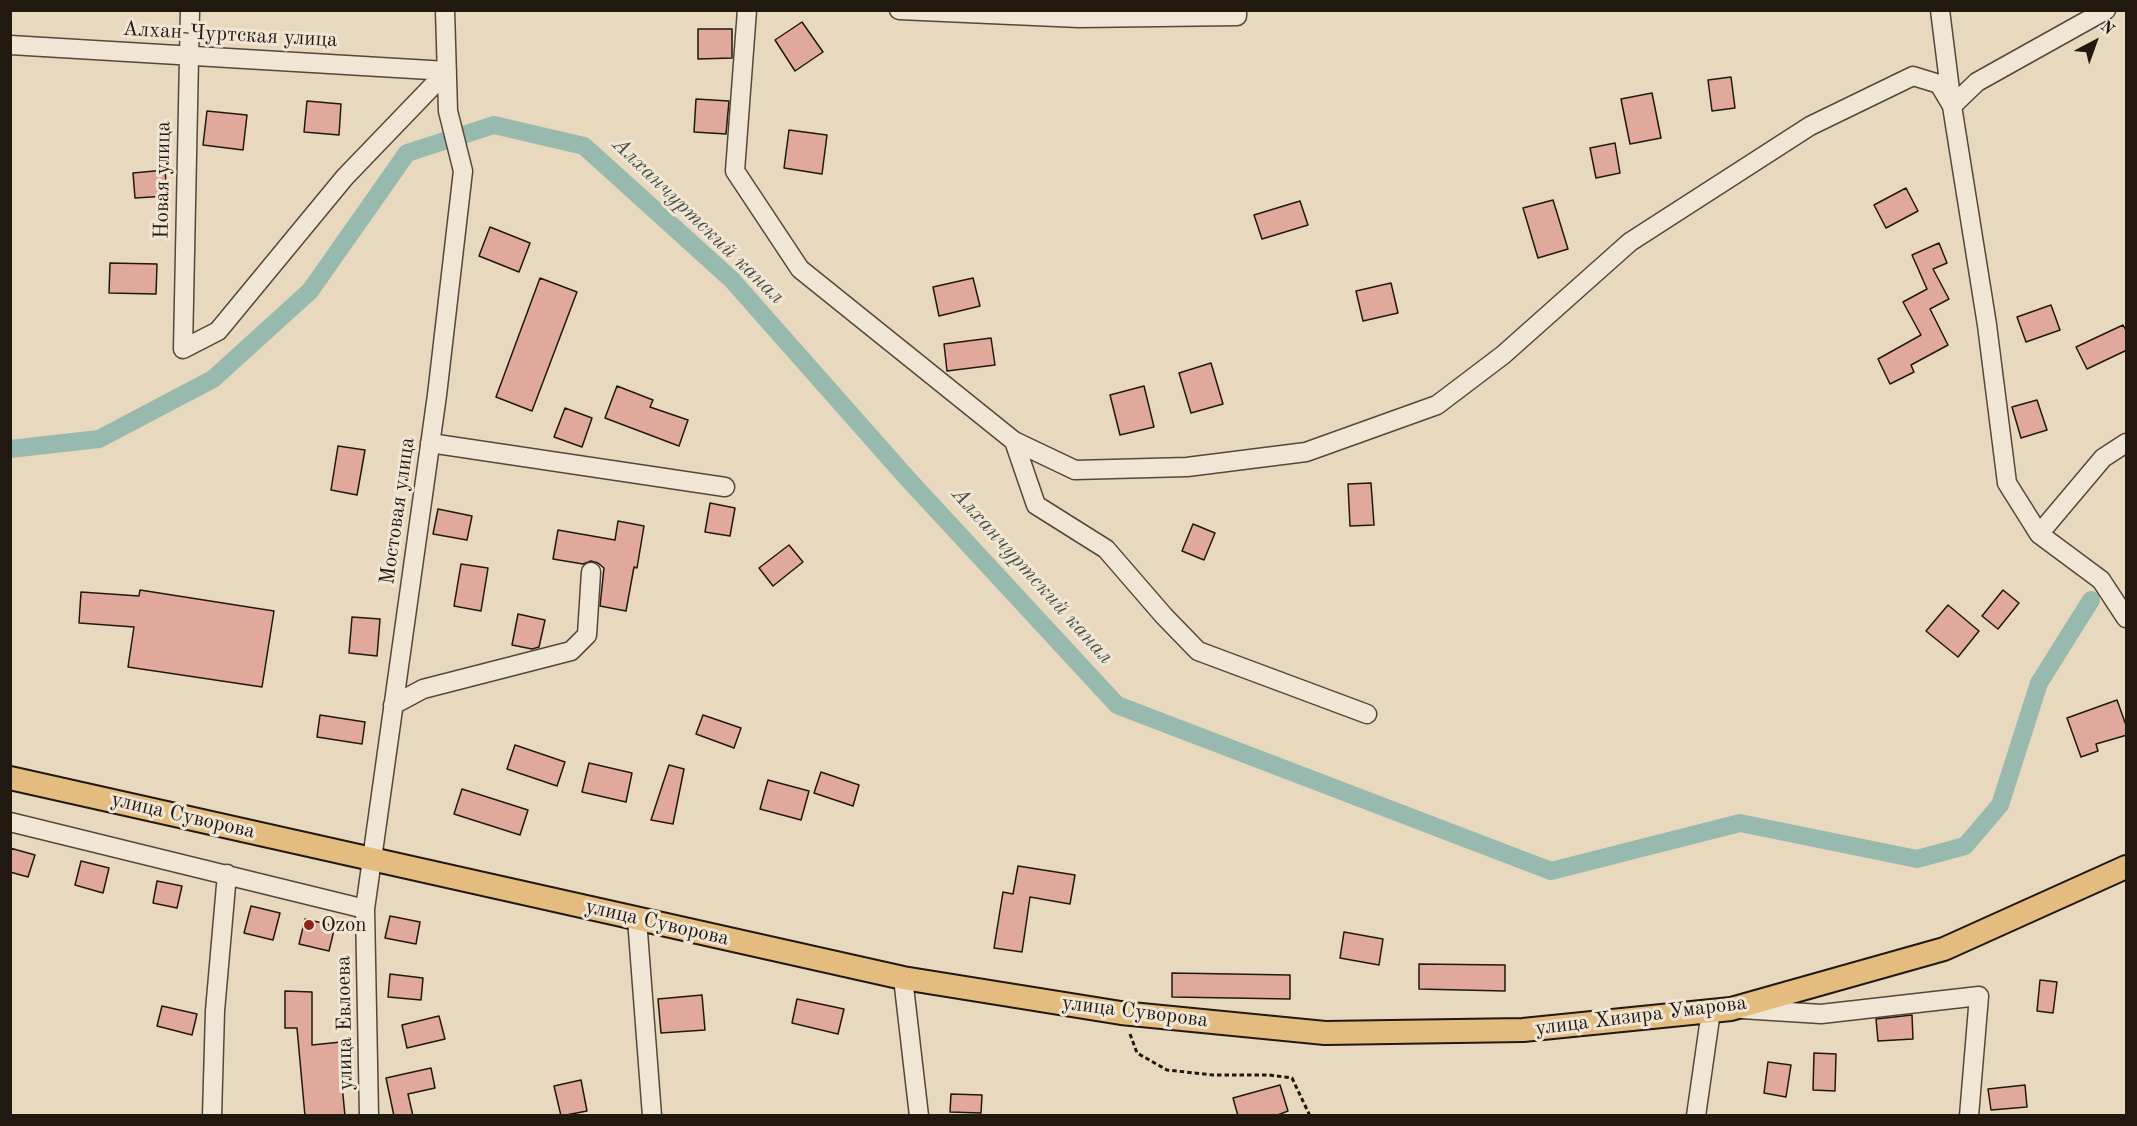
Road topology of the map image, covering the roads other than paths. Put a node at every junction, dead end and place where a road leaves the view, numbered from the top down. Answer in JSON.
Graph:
{"nodes":[{"id":1,"x":190,"y":10,"type":"edge"},
{"id":2,"x":445,"y":10,"type":"edge"},
{"id":3,"x":747,"y":10,"type":"edge"},
{"id":4,"x":899,"y":10,"type":"edge"},
{"id":5,"x":1940,"y":10,"type":"edge"},
{"id":6,"x":2106,"y":10,"type":"edge"},
{"id":7,"x":912,"y":11,"type":"edge"},
{"id":8,"x":1237,"y":13,"type":"edge"},
{"id":9,"x":1079,"y":14,"type":"edge"},
{"id":10,"x":10,"y":45,"type":"edge"},
{"id":11,"x":188,"y":55,"type":"junction"},
{"id":12,"x":447,"y":71,"type":"junction"},
{"id":13,"x":1952,"y":106,"type":"junction"},
{"id":14,"x":1014,"y":441,"type":"junction"},
{"id":15,"x":430,"y":443,"type":"junction"},
{"id":16,"x":2127,"y":443,"type":"edge"},
{"id":17,"x":725,"y":487,"type":"dead end"},
{"id":18,"x":2039,"y":534,"type":"junction"},
{"id":19,"x":591,"y":572,"type":"dead end"},
{"id":20,"x":2127,"y":618,"type":"edge"},
{"id":21,"x":393,"y":705,"type":"junction"},
{"id":22,"x":1367,"y":714,"type":"dead end"},
{"id":23,"x":10,"y":778,"type":"edge"},
{"id":24,"x":10,"y":822,"type":"edge"},
{"id":25,"x":371,"y":858,"type":"junction"},
{"id":26,"x":2127,"y":867,"type":"edge"},
{"id":27,"x":227,"y":874,"type":"junction"},
{"id":28,"x":365,"y":909,"type":"junction"},
{"id":29,"x":637,"y":919,"type":"junction"},
{"id":30,"x":903,"y":978,"type":"junction"},
{"id":31,"x":1721,"y":1010,"type":"junction"},
{"id":32,"x":1311,"y":1031,"type":"joint"},
{"id":33,"x":212,"y":1116,"type":"edge"},
{"id":34,"x":369,"y":1116,"type":"edge"},
{"id":35,"x":652,"y":1116,"type":"edge"},
{"id":36,"x":919,"y":1116,"type":"edge"},
{"id":37,"x":1696,"y":1116,"type":"edge"},
{"id":38,"x":1969,"y":1116,"type":"edge"}],
"edges":[{"from":1,"to":11,"type":"street","name":"Новая улица"},
{"from":2,"to":12,"type":"street"},
{"from":3,"to":14,"type":"street"},
{"from":4,"to":7,"type":"street"},
{"from":5,"to":13,"type":"street"},
{"from":6,"to":13,"type":"street"},
{"from":7,"to":9,"type":"street"},
{"from":8,"to":9,"type":"street"},
{"from":10,"to":11,"type":"street","name":"Алхан-Чуртская улица"},
{"from":11,"to":12,"type":"street","name":"Алхан-Чуртская улица"},
{"from":11,"to":12,"type":"street","name":"Новая улица"},
{"from":12,"to":15,"type":"street","name":"Мостовая улица"},
{"from":13,"to":14,"type":"street"},
{"from":13,"to":18,"type":"street"},
{"from":14,"to":22,"type":"street"},
{"from":15,"to":17,"type":"street"},
{"from":15,"to":21,"type":"street","name":"Мостовая улица"},
{"from":16,"to":18,"type":"street"},
{"from":18,"to":20,"type":"street"},
{"from":19,"to":21,"type":"street"},
{"from":21,"to":25,"type":"street","name":"Мостовая улица"},
{"from":23,"to":25,"type":"main road","name":"улица Суворова"},
{"from":24,"to":27,"type":"street"},
{"from":25,"to":28,"type":"street","name":"улица Евлоева"},
{"from":25,"to":29,"type":"main road","name":"улица Суворова"},
{"from":26,"to":31,"type":"main road","name":"улица Хизира Умарова"},
{"from":27,"to":28,"type":"street"},
{"from":27,"to":33,"type":"street"},
{"from":28,"to":34,"type":"street","name":"улица Евлоева"},
{"from":29,"to":30,"type":"main road","name":"улица Суворова"},
{"from":29,"to":35,"type":"street"},
{"from":30,"to":32,"type":"main road","name":"улица Суворова"},
{"from":30,"to":36,"type":"street"},
{"from":31,"to":32,"type":"main road","name":"улица Хизира Умарова"},
{"from":31,"to":37,"type":"street"},
{"from":31,"to":38,"type":"street"}]}
